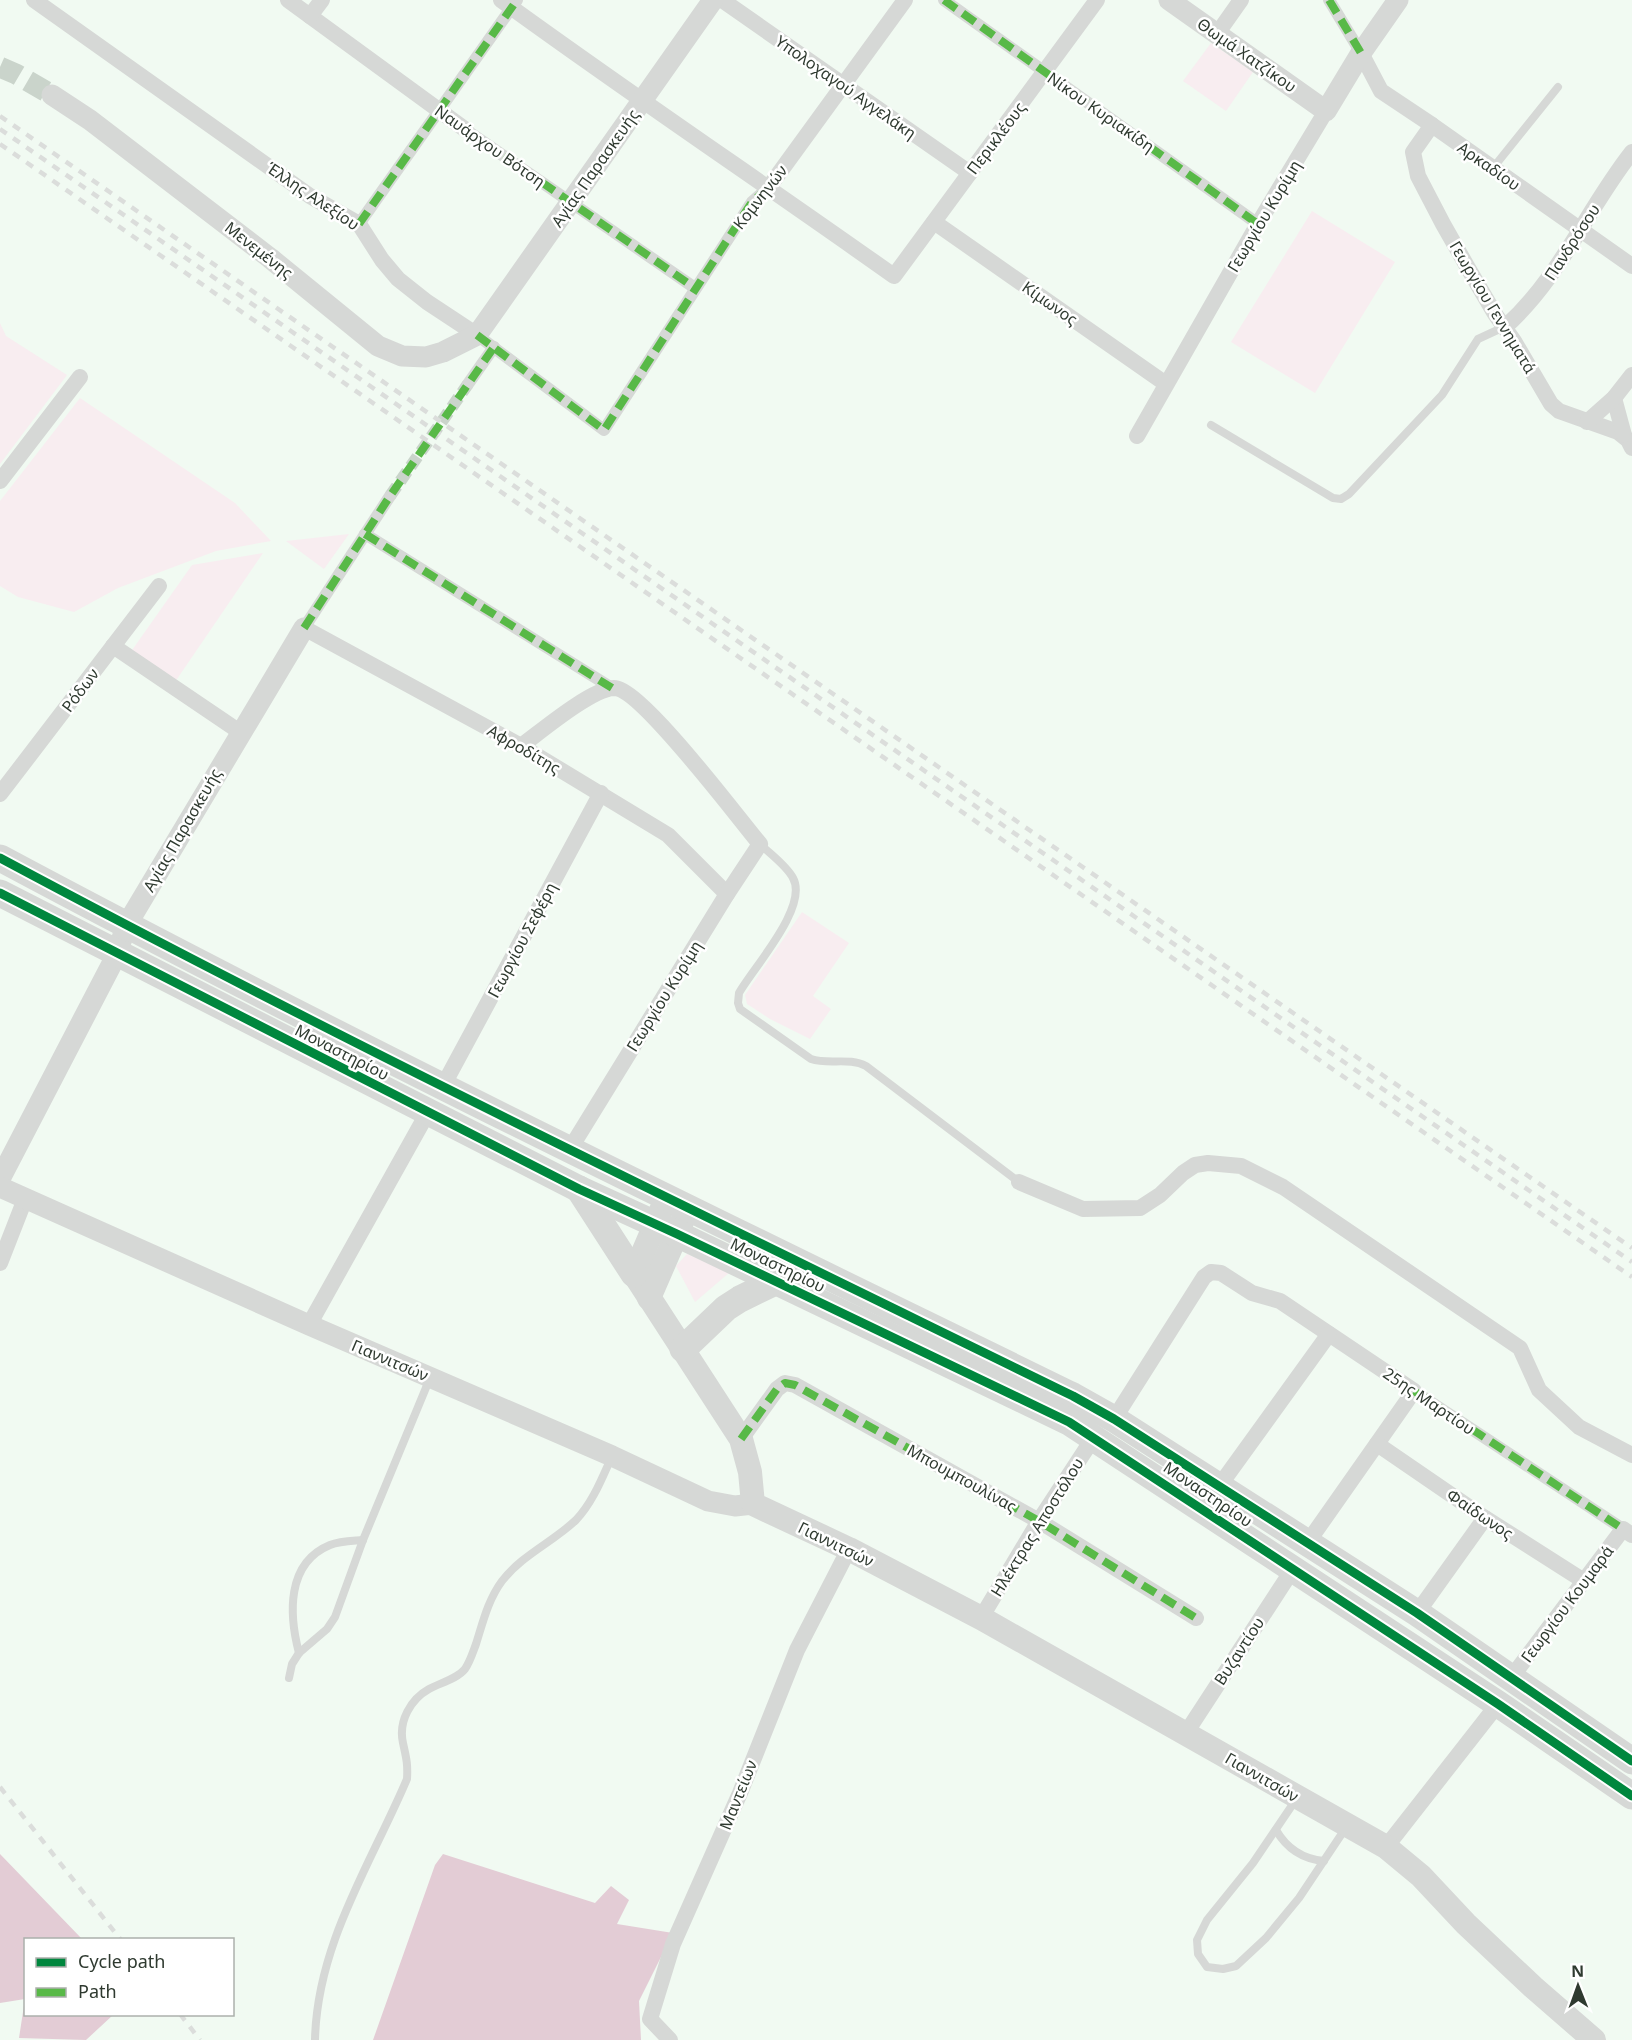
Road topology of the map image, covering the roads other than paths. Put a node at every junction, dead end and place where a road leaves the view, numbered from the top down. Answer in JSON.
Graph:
{"nodes":[{"id":1,"x":33,"y":0,"type":"edge"},
{"id":2,"x":288,"y":0,"type":"edge"},
{"id":3,"x":322,"y":0,"type":"edge"},
{"id":4,"x":713,"y":0,"type":"edge"},
{"id":5,"x":722,"y":0,"type":"edge"},
{"id":6,"x":904,"y":0,"type":"edge"},
{"id":7,"x":944,"y":0,"type":"edge"},
{"id":8,"x":1097,"y":0,"type":"edge"},
{"id":9,"x":1169,"y":0,"type":"edge"},
{"id":10,"x":1241,"y":0,"type":"edge"},
{"id":11,"x":1329,"y":0,"type":"edge"},
{"id":12,"x":1398,"y":0,"type":"edge"},
{"id":13,"x":510,"y":3,"type":"edge"},
{"id":14,"x":310,"y":16,"type":"junction"},
{"id":15,"x":1217,"y":34,"type":"junction"},
{"id":16,"x":1361,"y":53,"type":"junction"},
{"id":17,"x":1046,"y":72,"type":"junction"},
{"id":18,"x":843,"y":85,"type":"junction"},
{"id":19,"x":1558,"y":87,"type":"dead end"},
{"id":20,"x":52,"y":95,"type":"tunnel mouth"},
{"id":21,"x":642,"y":101,"type":"junction"},
{"id":22,"x":439,"y":111,"type":"junction"},
{"id":23,"x":1326,"y":111,"type":"junction"},
{"id":24,"x":1432,"y":125,"type":"junction"},
{"id":25,"x":466,"y":130,"type":"joint"},
{"id":26,"x":1632,"y":152,"type":"edge"},
{"id":27,"x":1493,"y":168,"type":"junction"},
{"id":28,"x":970,"y":173,"type":"junction"},
{"id":29,"x":769,"y":187,"type":"junction"},
{"id":30,"x":571,"y":202,"type":"junction"},
{"id":31,"x":934,"y":222,"type":"junction"},
{"id":32,"x":359,"y":224,"type":"junction"},
{"id":33,"x":1258,"y":224,"type":"junction"},
{"id":34,"x":1580,"y":231,"type":"junction"},
{"id":35,"x":1632,"y":266,"type":"edge"},
{"id":36,"x":695,"y":288,"type":"junction"},
{"id":37,"x":1505,"y":327,"type":"junction"},
{"id":38,"x":485,"y":341,"type":"junction"},
{"id":39,"x":1632,"y":375,"type":"edge"},
{"id":40,"x":80,"y":377,"type":"dead end"},
{"id":41,"x":468,"y":384,"type":"tunnel mouth"},
{"id":42,"x":1166,"y":384,"type":"junction"},
{"id":43,"x":1614,"y":398,"type":"junction"},
{"id":44,"x":1587,"y":422,"type":"junction"},
{"id":45,"x":1211,"y":425,"type":"dead end"},
{"id":46,"x":604,"y":430,"type":"joint"},
{"id":47,"x":1137,"y":436,"type":"dead end"},
{"id":48,"x":1628,"y":441,"type":"edge"},
{"id":49,"x":0,"y":481,"type":"edge"},
{"id":50,"x":390,"y":496,"type":"tunnel mouth"},
{"id":51,"x":365,"y":534,"type":"junction"},
{"id":52,"x":159,"y":586,"type":"dead end"},
{"id":53,"x":304,"y":627,"type":"junction"},
{"id":54,"x":113,"y":646,"type":"junction"},
{"id":55,"x":612,"y":688,"type":"junction"},
{"id":56,"x":240,"y":732,"type":"junction"},
{"id":57,"x":521,"y":746,"type":"junction"},
{"id":58,"x":601,"y":793,"type":"junction"},
{"id":59,"x":0,"y":795,"type":"edge"},
{"id":60,"x":760,"y":844,"type":"junction"},
{"id":61,"x":0,"y":858,"type":"edge"},
{"id":62,"x":0,"y":893,"type":"edge"},
{"id":63,"x":727,"y":894,"type":"junction"},
{"id":64,"x":126,"y":926,"type":"junction"},
{"id":65,"x":117,"y":954,"type":"junction"},
{"id":66,"x":443,"y":1086,"type":"junction"},
{"id":67,"x":428,"y":1112,"type":"junction"},
{"id":68,"x":570,"y":1149,"type":"junction"},
{"id":69,"x":0,"y":1179,"type":"edge"},
{"id":70,"x":1019,"y":1182,"type":"joint"},
{"id":71,"x":0,"y":1187,"type":"edge"},
{"id":72,"x":579,"y":1189,"type":"junction"},
{"id":73,"x":25,"y":1199,"type":"junction"},
{"id":74,"x":677,"y":1202,"type":"junction"},
{"id":75,"x":666,"y":1228,"type":"junction"},
{"id":76,"x":0,"y":1263,"type":"edge"},
{"id":77,"x":634,"y":1274,"type":"junction"},
{"id":78,"x":777,"y":1281,"type":"junction"},
{"id":79,"x":649,"y":1298,"type":"junction"},
{"id":80,"x":309,"y":1325,"type":"junction"},
{"id":81,"x":1329,"y":1334,"type":"junction"},
{"id":82,"x":683,"y":1349,"type":"junction"},
{"id":83,"x":430,"y":1377,"type":"junction"},
{"id":84,"x":1414,"y":1391,"type":"junction"},
{"id":85,"x":1114,"y":1419,"type":"junction"},
{"id":86,"x":1094,"y":1437,"type":"junction"},
{"id":87,"x":741,"y":1439,"type":"junction"},
{"id":88,"x":1377,"y":1444,"type":"junction"},
{"id":89,"x":1632,"y":1455,"type":"edge"},
{"id":90,"x":612,"y":1456,"type":"junction"},
{"id":91,"x":1220,"y":1485,"type":"junction"},
{"id":92,"x":753,"y":1504,"type":"junction"},
{"id":93,"x":1485,"y":1518,"type":"junction"},
{"id":94,"x":1039,"y":1521,"type":"junction"},
{"id":95,"x":1627,"y":1532,"type":"edge"},
{"id":96,"x":363,"y":1540,"type":"junction"},
{"id":97,"x":1308,"y":1542,"type":"junction"},
{"id":98,"x":849,"y":1549,"type":"junction"},
{"id":99,"x":1293,"y":1569,"type":"junction"},
{"id":100,"x":1584,"y":1581,"type":"junction"},
{"id":101,"x":1417,"y":1613,"type":"junction"},
{"id":102,"x":981,"y":1618,"type":"junction"},
{"id":103,"x":1196,"y":1618,"type":"dead end"},
{"id":104,"x":299,"y":1653,"type":"junction"},
{"id":105,"x":289,"y":1678,"type":"dead end"},
{"id":106,"x":1511,"y":1678,"type":"junction"},
{"id":107,"x":1498,"y":1704,"type":"junction"},
{"id":108,"x":1185,"y":1733,"type":"junction"},
{"id":109,"x":1632,"y":1761,"type":"edge"},
{"id":110,"x":1632,"y":1796,"type":"edge"},
{"id":111,"x":1298,"y":1797,"type":"junction"},
{"id":112,"x":1347,"y":1826,"type":"junction"},
{"id":113,"x":1276,"y":1830,"type":"junction"},
{"id":114,"x":1386,"y":1847,"type":"junction"},
{"id":115,"x":1324,"y":1861,"type":"junction"},
{"id":116,"x":315,"y":2040,"type":"edge"},
{"id":117,"x":670,"y":2040,"type":"edge"},
{"id":118,"x":1594,"y":2040,"type":"edge"}],
"edges":[{"from":1,"to":32,"type":"street","name":"Έλλης Αλεξίου"},
{"from":2,"to":14,"type":"street","name":"Ναυάρχου Βότση"},
{"from":3,"to":14,"type":"street"},
{"from":4,"to":21,"type":"street","name":"Αγίας Παρασκευής"},
{"from":5,"to":18,"type":"street","name":"Υπολοχαγού Αγγελάκη"},
{"from":6,"to":18,"type":"street","name":"Κομνηνών"},
{"from":7,"to":17,"type":"street","name":"Νίκου Κυριακίδη"},
{"from":8,"to":17,"type":"street","name":"Περικλέους"},
{"from":9,"to":15,"type":"street","name":"Θωμά Χατζίκου"},
{"from":10,"to":15,"type":"street"},
{"from":11,"to":16,"type":"street"},
{"from":12,"to":16,"type":"street","name":"Γεωργίου Κυρίμη"},
{"from":13,"to":21,"type":"street"},
{"from":13,"to":22,"type":"street"},
{"from":14,"to":22,"type":"street","name":"Ναυάρχου Βότση"},
{"from":15,"to":23,"type":"street","name":"Θωμά Χατζίκου"},
{"from":16,"to":23,"type":"street","name":"Γεωργίου Κυρίμη"},
{"from":16,"to":24,"type":"street","name":"Αρκαδίου"},
{"from":17,"to":28,"type":"street","name":"Περικλέους"},
{"from":17,"to":33,"type":"street","name":"Νίκου Κυριακίδη"},
{"from":18,"to":28,"type":"street","name":"Υπολοχαγού Αγγελάκη"},
{"from":18,"to":29,"type":"street","name":"Κομνηνών"},
{"from":19,"to":27,"type":"lane"},
{"from":20,"to":38,"type":"street","name":"Μενεμένης"},
{"from":21,"to":29,"type":"street"},
{"from":21,"to":30,"type":"street","name":"Αγίας Παρασκευής"},
{"from":22,"to":25,"type":"street","name":"Ναυάρχου Βότση"},
{"from":22,"to":32,"type":"street"},
{"from":23,"to":33,"type":"street","name":"Γεωργίου Κυρίμη"},
{"from":24,"to":27,"type":"street","name":"Αρκαδίου"},
{"from":24,"to":37,"type":"street","name":"Γεωργίου Γεννηματά"},
{"from":25,"to":30,"type":"street","name":"Ναυάρχου Βότση"},
{"from":26,"to":34,"type":"street","name":"Πανδρόσου"},
{"from":27,"to":34,"type":"street","name":"Αρκαδίου"},
{"from":28,"to":31,"type":"street","name":"Περικλέους"},
{"from":29,"to":31,"type":"street","name":"Περικλέους"},
{"from":29,"to":36,"type":"street","name":"Κομνηνών"},
{"from":30,"to":36,"type":"street","name":"Ναυάρχου Βότση"},
{"from":30,"to":38,"type":"street","name":"Αγίας Παρασκευής"},
{"from":31,"to":42,"type":"street","name":"Κίμωνος"},
{"from":32,"to":38,"type":"street","name":"Έλλης Αλεξίου"},
{"from":33,"to":42,"type":"street","name":"Γεωργίου Κυρίμη"},
{"from":34,"to":35,"type":"street","name":"Αρκαδίου"},
{"from":34,"to":37,"type":"street","name":"Πανδρόσου"},
{"from":36,"to":46,"type":"street","name":"Κομνηνών"},
{"from":37,"to":44,"type":"street","name":"Γεωργίου Γεννηματά"},
{"from":37,"to":45,"type":"lane"},
{"from":38,"to":41,"type":"street"},
{"from":38,"to":46,"type":"street","name":"Έλλης Αλεξίου"},
{"from":39,"to":43,"type":"street"},
{"from":40,"to":49,"type":"street"},
{"from":42,"to":47,"type":"street","name":"Γεωργίου Κυρίμη"},
{"from":43,"to":44,"type":"street"},
{"from":43,"to":48,"type":"street"},
{"from":44,"to":48,"type":"street","name":"Γεωργίου Γεννηματά"},
{"from":50,"to":51,"type":"street","name":"Αγίας Παρασκευής"},
{"from":51,"to":53,"type":"street","name":"Αγίας Παρασκευής"},
{"from":51,"to":55,"type":"street"},
{"from":52,"to":54,"type":"street","name":"Ρόδων"},
{"from":53,"to":56,"type":"street","name":"Αγίας Παρασκευής"},
{"from":53,"to":57,"type":"street","name":"Αφροδίτης"},
{"from":54,"to":56,"type":"street"},
{"from":54,"to":59,"type":"street","name":"Ρόδων"},
{"from":55,"to":57,"type":"street"},
{"from":55,"to":60,"type":"street"},
{"from":56,"to":64,"type":"street","name":"Αγίας Παρασκευής"},
{"from":57,"to":58,"type":"street","name":"Αφροδίτης"},
{"from":58,"to":63,"type":"street","name":"Αφροδίτης"},
{"from":58,"to":66,"type":"street","name":"Γεωργίου Σεφέρη"},
{"from":60,"to":63,"type":"street","name":"Γεωργίου Κυρίμη"},
{"from":60,"to":70,"type":"lane"},
{"from":61,"to":64,"type":"main road","name":"Μοναστηρίου"},
{"from":62,"to":65,"type":"main road","name":"Μοναστηρίου"},
{"from":63,"to":68,"type":"street","name":"Γεωργίου Κυρίμη"},
{"from":64,"to":65,"type":"street","name":"Αγίας Παρασκευής"},
{"from":64,"to":66,"type":"main road","name":"Μοναστηρίου"},
{"from":65,"to":67,"type":"main road","name":"Μοναστηρίου"},
{"from":65,"to":69,"type":"street","name":"Αγίας Παρασκευής"},
{"from":66,"to":68,"type":"main road","name":"Μοναστηρίου"},
{"from":67,"to":72,"type":"main road","name":"Μοναστηρίου"},
{"from":67,"to":80,"type":"street"},
{"from":68,"to":74,"type":"main road","name":"Μοναστηρίου"},
{"from":70,"to":89,"type":"street"},
{"from":71,"to":73,"type":"street","name":"Γιαννιτσών"},
{"from":72,"to":75,"type":"main road","name":"Μοναστηρίου"},
{"from":72,"to":77,"type":"main road"},
{"from":73,"to":76,"type":"street"},
{"from":73,"to":80,"type":"street","name":"Γιαννιτσών"},
{"from":74,"to":75,"type":"main road"},
{"from":74,"to":85,"type":"main road","name":"Μοναστηρίου"},
{"from":75,"to":77,"type":"main road"},
{"from":75,"to":78,"type":"main road","name":"Μοναστηρίου"},
{"from":75,"to":79,"type":"main road"},
{"from":77,"to":79,"type":"main road"},
{"from":78,"to":82,"type":"main road"},
{"from":78,"to":86,"type":"main road","name":"Μοναστηρίου"},
{"from":79,"to":82,"type":"main road"},
{"from":80,"to":83,"type":"street","name":"Γιαννιτσών"},
{"from":81,"to":84,"type":"street","name":"25ης Μαρτίου"},
{"from":81,"to":85,"type":"street","name":"25ης Μαρτίου"},
{"from":81,"to":91,"type":"street"},
{"from":82,"to":87,"type":"main road"},
{"from":83,"to":90,"type":"street","name":"Γιαννιτσών"},
{"from":83,"to":96,"type":"lane"},
{"from":84,"to":88,"type":"street"},
{"from":84,"to":95,"type":"street","name":"25ης Μαρτίου"},
{"from":85,"to":91,"type":"main road","name":"Μοναστηρίου"},
{"from":86,"to":94,"type":"street","name":"Ηλέκτρας Αποστόλου"},
{"from":86,"to":99,"type":"main road","name":"Μοναστηρίου"},
{"from":87,"to":92,"type":"main road"},
{"from":87,"to":94,"type":"street","name":"Μπουμπουλίνας"},
{"from":88,"to":93,"type":"street","name":"Φαίδωνος"},
{"from":88,"to":97,"type":"street"},
{"from":90,"to":92,"type":"street","name":"Γιαννιτσών"},
{"from":90,"to":116,"type":"lane"},
{"from":91,"to":97,"type":"main road","name":"Μοναστηρίου"},
{"from":92,"to":98,"type":"main road","name":"Γιαννιτσών"},
{"from":93,"to":100,"type":"street","name":"Φαίδωνος"},
{"from":93,"to":101,"type":"street"},
{"from":94,"to":102,"type":"street","name":"Ηλέκτρας Αποστόλου"},
{"from":94,"to":103,"type":"street","name":"Μπουμπουλίνας"},
{"from":95,"to":100,"type":"street","name":"Γεωργίου Κουμαρά"},
{"from":96,"to":104,"type":"lane"},
{"from":96,"to":104,"type":"lane"},
{"from":97,"to":101,"type":"main road","name":"Μοναστηρίου"},
{"from":98,"to":102,"type":"main road","name":"Γιαννιτσών"},
{"from":98,"to":117,"type":"street","name":"Μαντείων"},
{"from":99,"to":107,"type":"main road","name":"Μοναστηρίου"},
{"from":99,"to":108,"type":"street","name":"Βυζαντίου"},
{"from":100,"to":106,"type":"street","name":"Γεωργίου Κουμαρά"},
{"from":101,"to":106,"type":"main road","name":"Μοναστηρίου"},
{"from":102,"to":108,"type":"main road","name":"Γιαννιτσών"},
{"from":104,"to":105,"type":"lane"},
{"from":106,"to":109,"type":"main road","name":"Μοναστηρίου"},
{"from":107,"to":110,"type":"main road","name":"Μοναστηρίου"},
{"from":107,"to":114,"type":"street"},
{"from":108,"to":111,"type":"main road","name":"Γιαννιτσών"},
{"from":111,"to":112,"type":"main road","name":"Γιαννιτσών"},
{"from":111,"to":113,"type":"lane"},
{"from":112,"to":114,"type":"main road","name":"Γιαννιτσών"},
{"from":112,"to":115,"type":"lane"},
{"from":113,"to":115,"type":"lane"},
{"from":113,"to":115,"type":"lane"},
{"from":114,"to":118,"type":"main road","name":"Γιαννιτσών"}]}
